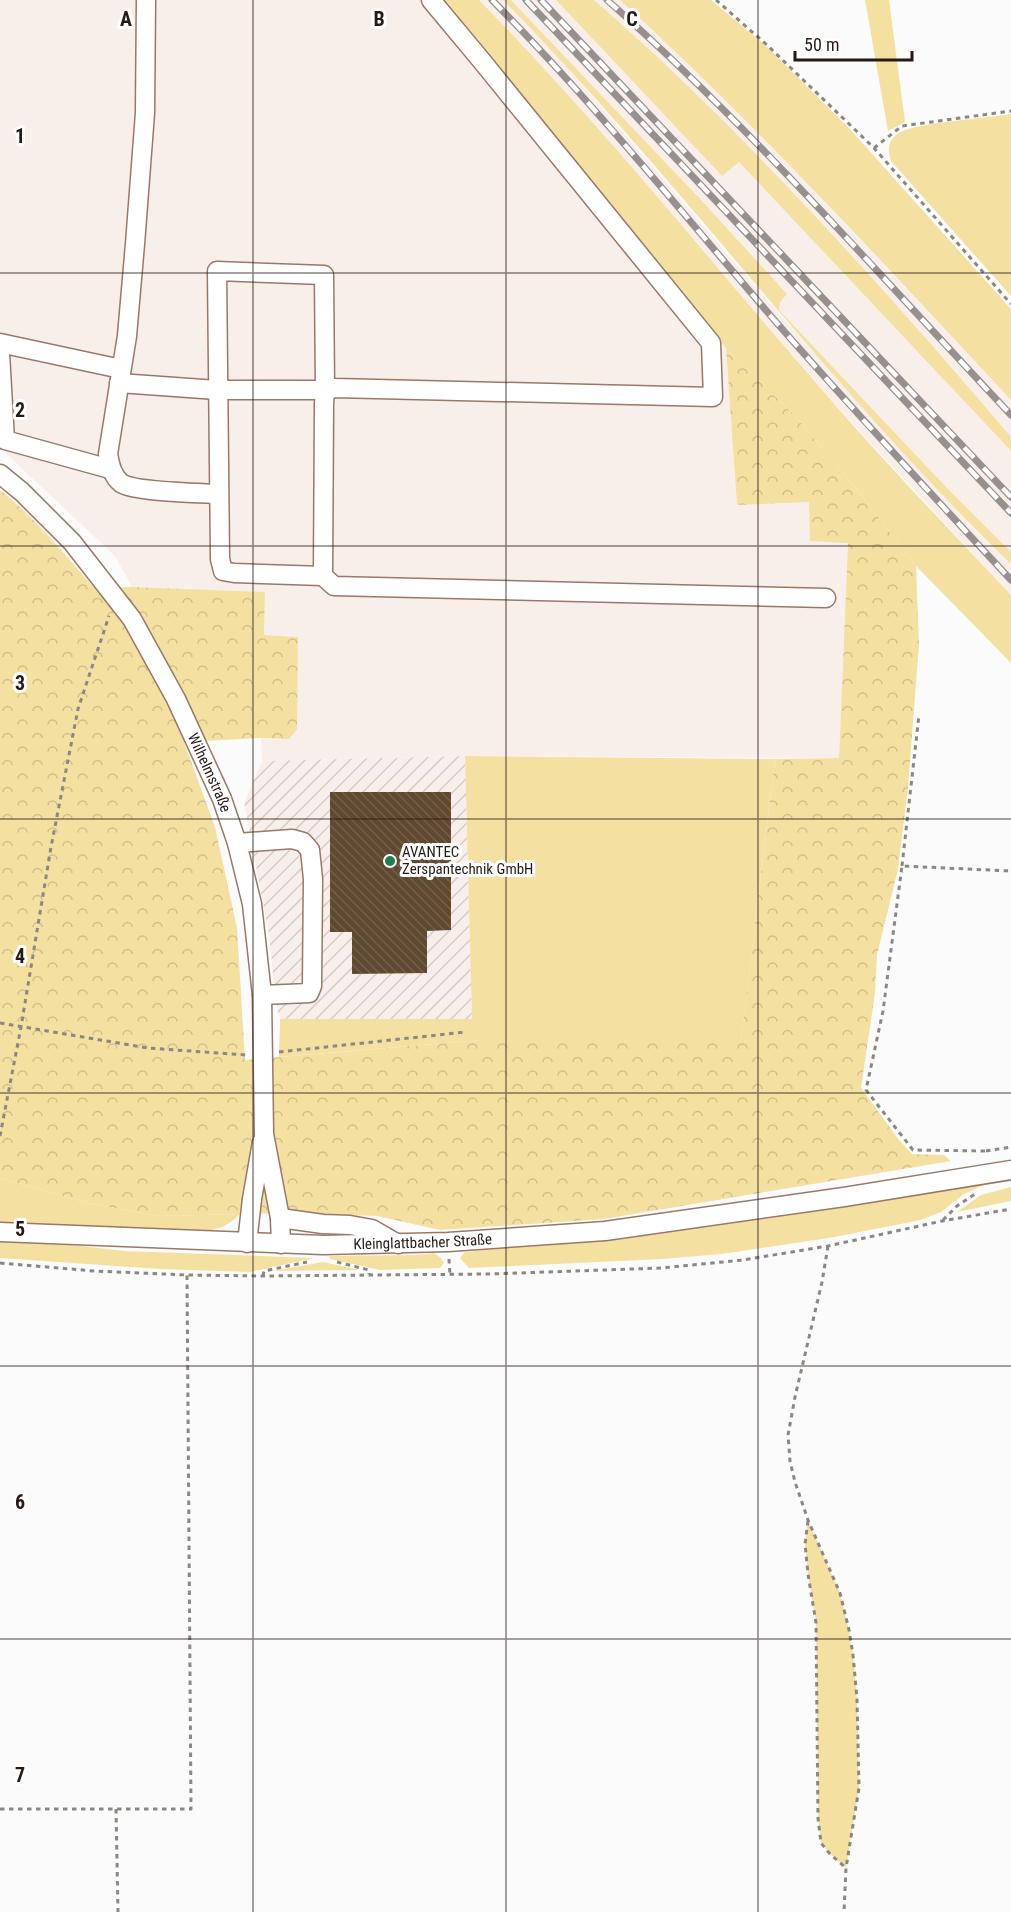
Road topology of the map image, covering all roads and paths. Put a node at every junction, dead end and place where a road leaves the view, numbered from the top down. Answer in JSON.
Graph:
{"nodes":[{"id":1,"x":146,"y":0,"type":"edge"},
{"id":2,"x":431,"y":0,"type":"edge"},
{"id":3,"x":717,"y":0,"type":"edge"},
{"id":4,"x":1011,"y":111,"type":"edge"},
{"id":5,"x":874,"y":148,"type":"junction"},
{"id":6,"x":1011,"y":304,"type":"edge"},
{"id":7,"x":0,"y":343,"type":"edge"},
{"id":8,"x":0,"y":353,"type":"edge"},
{"id":9,"x":120,"y":376,"type":"junction"},
{"id":10,"x":217,"y":390,"type":"junction"},
{"id":11,"x":325,"y":390,"type":"junction"},
{"id":12,"x":110,"y":469,"type":"junction"},
{"id":13,"x":0,"y":474,"type":"edge"},
{"id":14,"x":218,"y":494,"type":"junction"},
{"id":15,"x":323,"y":576,"type":"junction"},
{"id":16,"x":115,"y":597,"type":"junction"},
{"id":17,"x":826,"y":598,"type":"dead end"},
{"id":18,"x":919,"y":714,"type":"dead end"},
{"id":19,"x":237,"y":843,"type":"junction"},
{"id":20,"x":902,"y":867,"type":"junction"},
{"id":21,"x":1011,"y":872,"type":"edge"},
{"id":22,"x":262,"y":995,"type":"junction"},
{"id":23,"x":0,"y":1023,"type":"edge"},
{"id":24,"x":21,"y":1027,"type":"junction"},
{"id":25,"x":466,"y":1032,"type":"dead end"},
{"id":26,"x":261,"y":1054,"type":"junction"},
{"id":27,"x":264,"y":1134,"type":"junction"},
{"id":28,"x":0,"y":1136,"type":"edge"},
{"id":29,"x":985,"y":1151,"type":"dead end"},
{"id":30,"x":1011,"y":1170,"type":"edge"},
{"id":31,"x":979,"y":1192,"type":"dead end"},
{"id":32,"x":1011,"y":1209,"type":"edge"},
{"id":33,"x":280,"y":1218,"type":"junction"},
{"id":34,"x":942,"y":1221,"type":"junction"},
{"id":35,"x":0,"y":1232,"type":"edge"},
{"id":36,"x":247,"y":1243,"type":"junction"},
{"id":37,"x":281,"y":1244,"type":"junction"},
{"id":38,"x":398,"y":1244,"type":"junction"},
{"id":39,"x":828,"y":1246,"type":"junction"},
{"id":40,"x":313,"y":1261,"type":"dead end"},
{"id":41,"x":334,"y":1262,"type":"dead end"},
{"id":42,"x":0,"y":1263,"type":"edge"},
{"id":43,"x":369,"y":1274,"type":"junction"},
{"id":44,"x":188,"y":1275,"type":"junction"},
{"id":45,"x":263,"y":1276,"type":"junction"},
{"id":46,"x":808,"y":1520,"type":"junction"},
{"id":47,"x":0,"y":1809,"type":"edge"},
{"id":48,"x":116,"y":1809,"type":"junction"},
{"id":49,"x":846,"y":1868,"type":"junction"},
{"id":50,"x":118,"y":1912,"type":"edge"},
{"id":51,"x":844,"y":1912,"type":"edge"}],
"edges":[{"from":1,"to":9,"type":"street"},
{"from":2,"to":11,"type":"street"},
{"from":3,"to":5,"type":"path"},
{"from":4,"to":5,"type":"path"},
{"from":5,"to":6,"type":"path"},
{"from":7,"to":9,"type":"street"},
{"from":8,"to":12,"type":"street"},
{"from":9,"to":10,"type":"street"},
{"from":9,"to":12,"type":"street"},
{"from":10,"to":11,"type":"street"},
{"from":10,"to":11,"type":"street"},
{"from":10,"to":14,"type":"street"},
{"from":11,"to":15,"type":"street"},
{"from":12,"to":14,"type":"street"},
{"from":13,"to":16,"type":"street","name":"Wilhelmstraße"},
{"from":14,"to":15,"type":"street"},
{"from":15,"to":17,"type":"street"},
{"from":16,"to":19,"type":"street","name":"Wilhelmstraße"},
{"from":16,"to":24,"type":"path"},
{"from":18,"to":20,"type":"path"},
{"from":19,"to":22,"type":"street","name":"Wilhelmstraße"},
{"from":19,"to":22,"type":"street"},
{"from":20,"to":21,"type":"path"},
{"from":20,"to":29,"type":"path"},
{"from":22,"to":26,"type":"street","name":"Wilhelmstraße"},
{"from":23,"to":24,"type":"path"},
{"from":24,"to":26,"type":"path"},
{"from":24,"to":28,"type":"path"},
{"from":25,"to":26,"type":"path"},
{"from":26,"to":27,"type":"street","name":"Wilhelmstraße"},
{"from":27,"to":33,"type":"street","name":"Wilhelmstraße"},
{"from":27,"to":36,"type":"street","name":"Wilhelmstraße"},
{"from":30,"to":38,"type":"street","name":"Kleinglattbacher Straße"},
{"from":31,"to":34,"type":"path"},
{"from":32,"to":34,"type":"path"},
{"from":33,"to":37,"type":"street","name":"Wilhelmstraße"},
{"from":33,"to":38,"type":"street"},
{"from":34,"to":39,"type":"path"},
{"from":35,"to":36,"type":"street","name":"Kleinglattbacher Straße"},
{"from":36,"to":37,"type":"street","name":"Kleinglattbacher Straße"},
{"from":37,"to":38,"type":"street","name":"Kleinglattbacher Straße"},
{"from":39,"to":43,"type":"path"},
{"from":39,"to":46,"type":"path"},
{"from":40,"to":45,"type":"path"},
{"from":41,"to":43,"type":"path"},
{"from":42,"to":44,"type":"path"},
{"from":43,"to":45,"type":"path"},
{"from":44,"to":45,"type":"path"},
{"from":44,"to":48,"type":"path"},
{"from":46,"to":49,"type":"path"},
{"from":46,"to":49,"type":"path"},
{"from":47,"to":48,"type":"path"},
{"from":48,"to":50,"type":"path"},
{"from":49,"to":51,"type":"path"}]}
